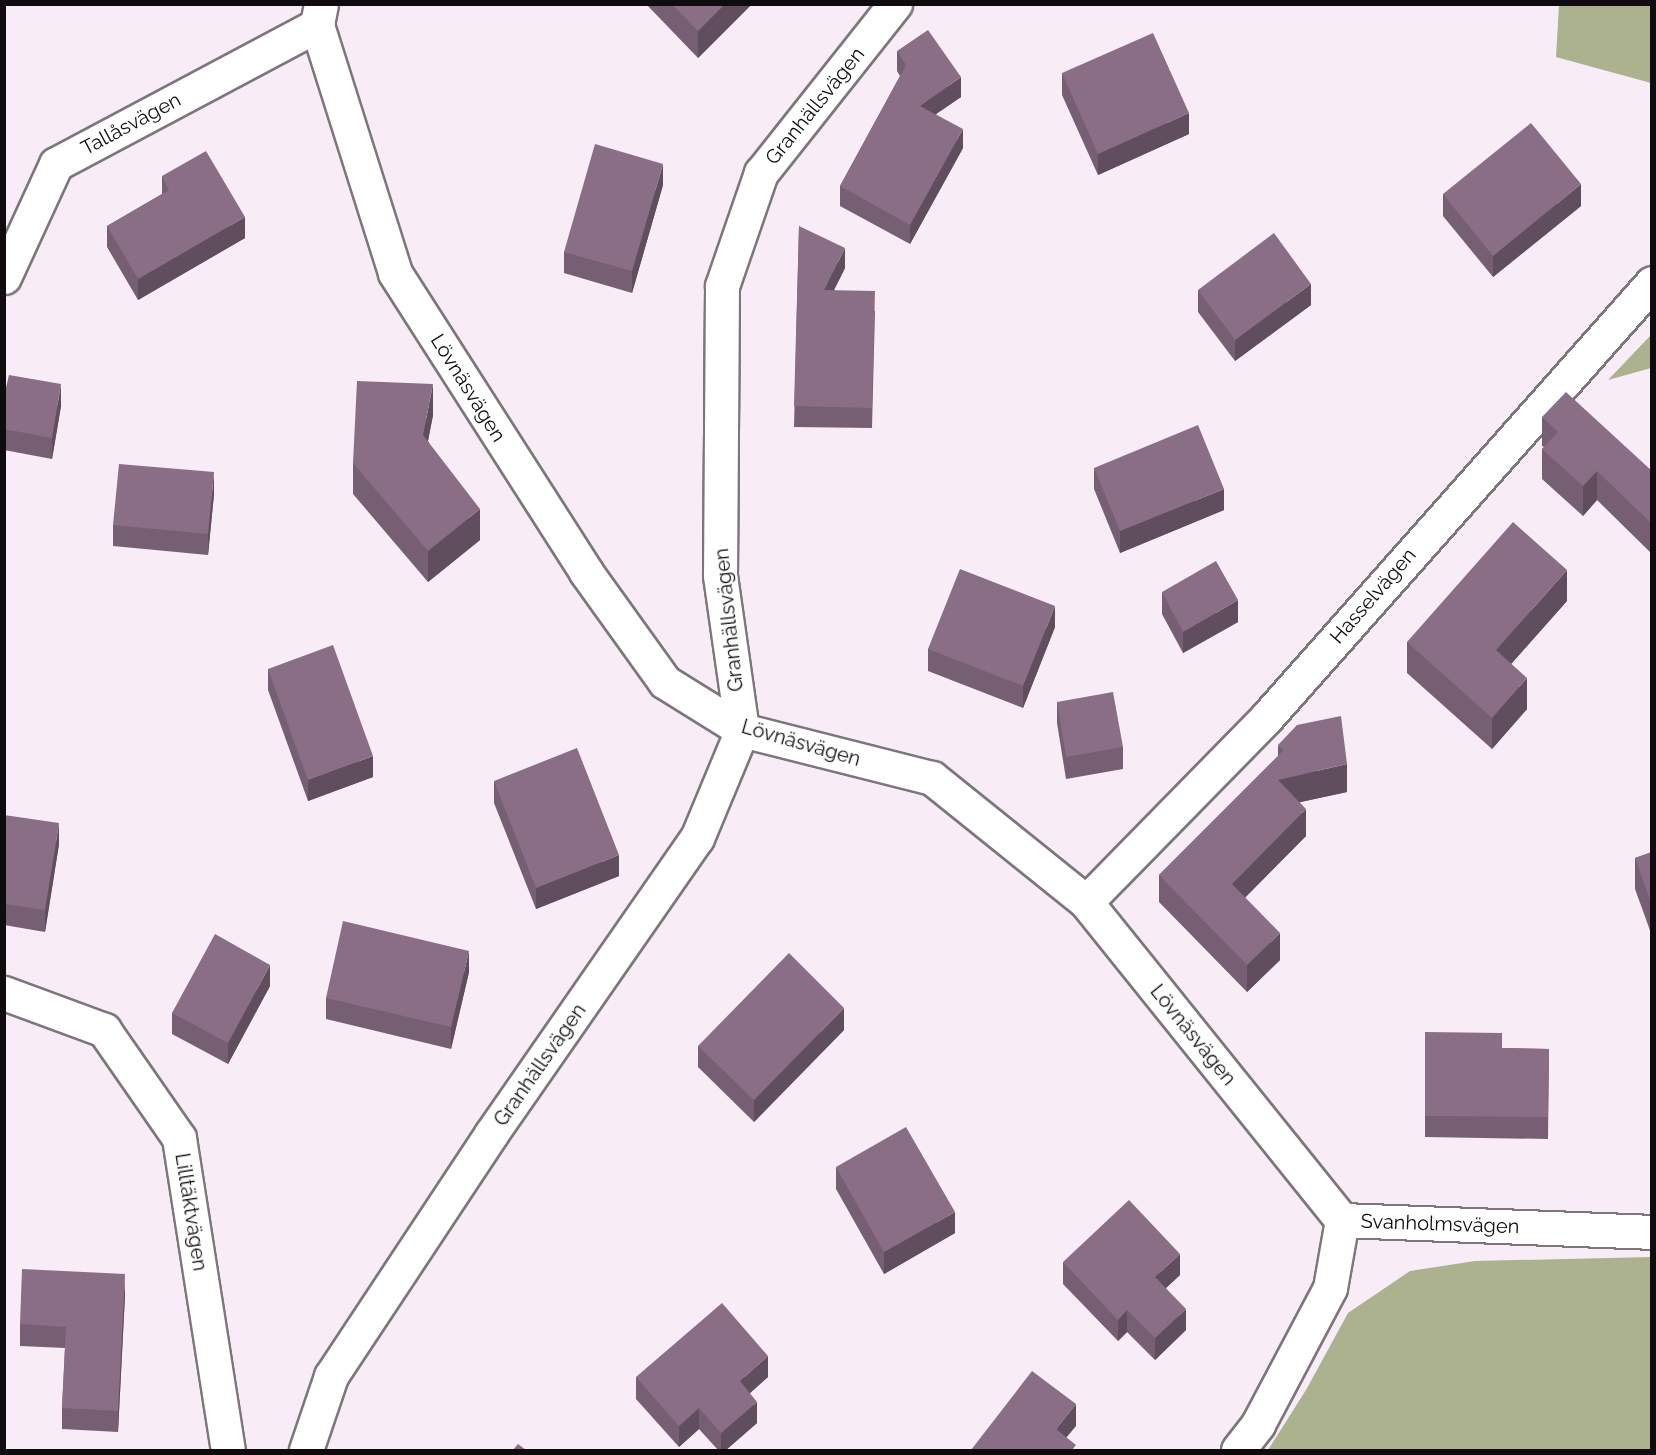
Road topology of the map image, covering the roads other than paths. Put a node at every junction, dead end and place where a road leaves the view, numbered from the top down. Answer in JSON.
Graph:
{"nodes":[{"id":1,"x":895,"y":4,"type":"edge"},
{"id":2,"x":319,"y":15,"type":"edge"},
{"id":3,"x":4,"y":277,"type":"edge"},
{"id":4,"x":1652,"y":283,"type":"edge"},
{"id":5,"x":742,"y":730,"type":"junction"},
{"id":6,"x":1086,"y":902,"type":"junction"},
{"id":7,"x":4,"y":993,"type":"edge"},
{"id":8,"x":1342,"y":1220,"type":"junction"},
{"id":9,"x":1652,"y":1232,"type":"edge"},
{"id":10,"x":228,"y":1450,"type":"edge"},
{"id":11,"x":306,"y":1450,"type":"edge"},
{"id":12,"x":1238,"y":1450,"type":"edge"}],
"edges":[{"from":1,"to":5,"type":"street","name":"Granhällsvägen"},
{"from":2,"to":3,"type":"street","name":"Tallåsvägen"},
{"from":2,"to":5,"type":"street","name":"Lövnäsvägen"},
{"from":4,"to":6,"type":"street","name":"Hasselvägen"},
{"from":5,"to":6,"type":"street","name":"Lövnäsvägen"},
{"from":5,"to":11,"type":"street","name":"Granhällsvägen"},
{"from":6,"to":8,"type":"street","name":"Lövnäsvägen"},
{"from":7,"to":10,"type":"street","name":"Lilltäktvägen"},
{"from":8,"to":9,"type":"street","name":"Svanholmsvägen"},
{"from":8,"to":12,"type":"street","name":"Svanholmsvägen"}]}
